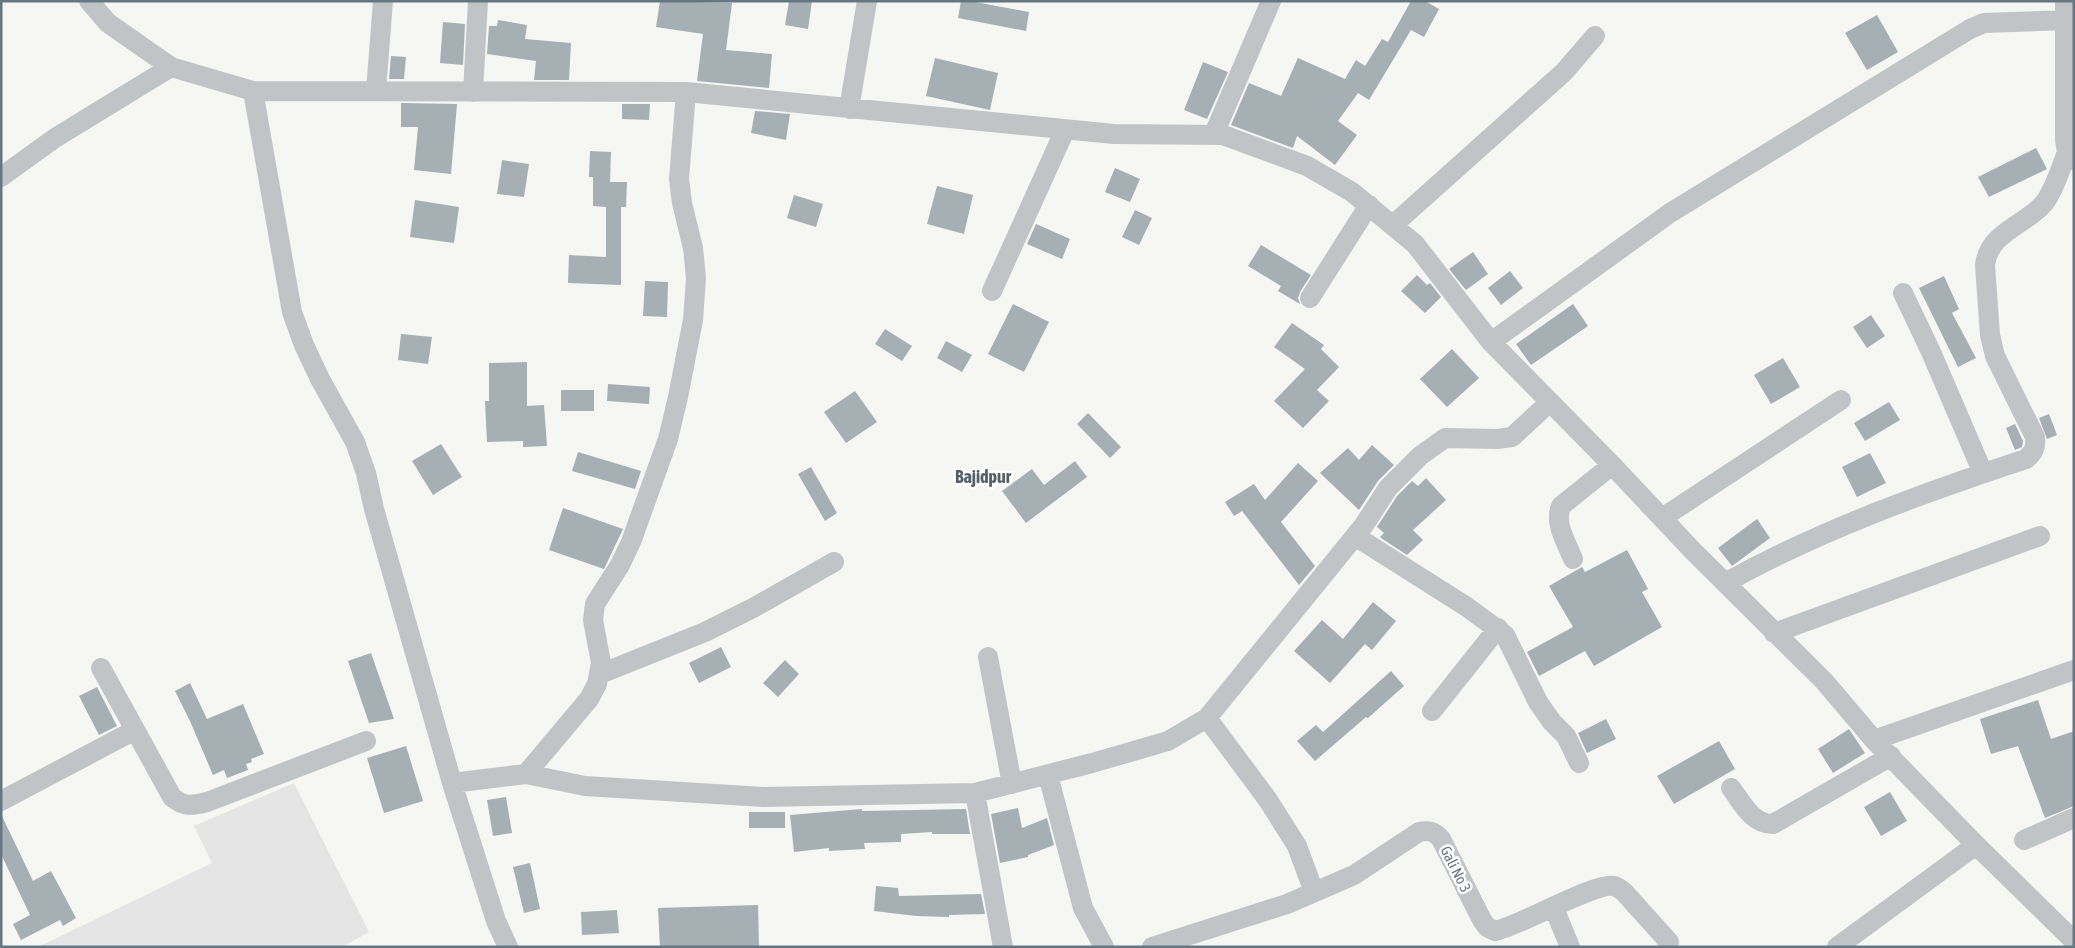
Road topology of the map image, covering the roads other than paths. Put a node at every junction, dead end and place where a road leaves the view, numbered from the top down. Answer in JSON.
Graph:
{"nodes":[{"id":1,"x":89,"y":1,"type":"edge"},
{"id":2,"x":384,"y":1,"type":"edge"},
{"id":3,"x":478,"y":1,"type":"edge"},
{"id":4,"x":867,"y":1,"type":"edge"},
{"id":5,"x":1271,"y":1,"type":"edge"},
{"id":6,"x":2065,"y":10,"type":"edge"},
{"id":7,"x":1595,"y":36,"type":"dead end"},
{"id":8,"x":171,"y":67,"type":"junction"},
{"id":9,"x":253,"y":91,"type":"junction"},
{"id":10,"x":376,"y":91,"type":"junction"},
{"id":11,"x":473,"y":92,"type":"junction"},
{"id":12,"x":686,"y":92,"type":"junction"},
{"id":13,"x":849,"y":109,"type":"junction"},
{"id":14,"x":1065,"y":130,"type":"junction"},
{"id":15,"x":1214,"y":134,"type":"junction"},
{"id":16,"x":2071,"y":156,"type":"edge"},
{"id":17,"x":1,"y":177,"type":"edge"},
{"id":18,"x":1369,"y":205,"type":"junction"},
{"id":19,"x":1393,"y":225,"type":"junction"},
{"id":20,"x":992,"y":292,"type":"dead end"},
{"id":21,"x":1903,"y":293,"type":"dead end"},
{"id":22,"x":1310,"y":298,"type":"dead end"},
{"id":23,"x":1491,"y":342,"type":"junction"},
{"id":24,"x":1841,"y":400,"type":"dead end"},
{"id":25,"x":1550,"y":402,"type":"junction"},
{"id":26,"x":1612,"y":465,"type":"junction"},
{"id":27,"x":1983,"y":473,"type":"junction"},
{"id":28,"x":1662,"y":518,"type":"junction"},
{"id":29,"x":1354,"y":536,"type":"junction"},
{"id":30,"x":2040,"y":536,"type":"dead end"},
{"id":31,"x":1573,"y":558,"type":"dead end"},
{"id":32,"x":834,"y":562,"type":"dead end"},
{"id":33,"x":1725,"y":583,"type":"junction"},
{"id":34,"x":1498,"y":628,"type":"junction"},
{"id":35,"x":1774,"y":633,"type":"junction"},
{"id":36,"x":988,"y":656,"type":"dead end"},
{"id":37,"x":101,"y":668,"type":"dead end"},
{"id":38,"x":2074,"y":670,"type":"edge"},
{"id":39,"x":600,"y":674,"type":"junction"},
{"id":40,"x":1432,"y":712,"type":"dead end"},
{"id":41,"x":1207,"y":718,"type":"junction"},
{"id":42,"x":135,"y":730,"type":"junction"},
{"id":43,"x":1874,"y":740,"type":"junction"},
{"id":44,"x":366,"y":741,"type":"dead end"},
{"id":45,"x":1891,"y":756,"type":"junction"},
{"id":46,"x":1579,"y":763,"type":"dead end"},
{"id":47,"x":526,"y":774,"type":"junction"},
{"id":48,"x":1048,"y":775,"type":"junction"},
{"id":49,"x":452,"y":783,"type":"junction"},
{"id":50,"x":1012,"y":784,"type":"junction"},
{"id":51,"x":1731,"y":788,"type":"dead end"},
{"id":52,"x":975,"y":792,"type":"junction"},
{"id":53,"x":1,"y":801,"type":"edge"},
{"id":54,"x":2074,"y":818,"type":"edge"},
{"id":55,"x":2024,"y":840,"type":"dead end"},
{"id":56,"x":1976,"y":844,"type":"junction"},
{"id":57,"x":1314,"y":892,"type":"junction"},
{"id":58,"x":1554,"y":908,"type":"junction"},
{"id":59,"x":2074,"y":941,"type":"edge"},
{"id":60,"x":1669,"y":942,"type":"dead end"},
{"id":61,"x":508,"y":947,"type":"edge"},
{"id":62,"x":1003,"y":947,"type":"edge"},
{"id":63,"x":1104,"y":947,"type":"edge"},
{"id":64,"x":1152,"y":947,"type":"edge"},
{"id":65,"x":1570,"y":947,"type":"edge"},
{"id":66,"x":1837,"y":947,"type":"edge"}],
"edges":[{"from":1,"to":8,"type":"street"},
{"from":2,"to":10,"type":"street"},
{"from":3,"to":11,"type":"street"},
{"from":4,"to":13,"type":"street"},
{"from":5,"to":15,"type":"street"},
{"from":6,"to":16,"type":"street"},
{"from":6,"to":23,"type":"street"},
{"from":7,"to":19,"type":"street"},
{"from":8,"to":9,"type":"street"},
{"from":8,"to":17,"type":"street"},
{"from":9,"to":10,"type":"street"},
{"from":9,"to":49,"type":"street"},
{"from":10,"to":11,"type":"street"},
{"from":11,"to":12,"type":"street"},
{"from":12,"to":13,"type":"street"},
{"from":12,"to":39,"type":"street"},
{"from":13,"to":14,"type":"street"},
{"from":14,"to":15,"type":"street"},
{"from":14,"to":20,"type":"street"},
{"from":15,"to":18,"type":"street"},
{"from":16,"to":27,"type":"street"},
{"from":18,"to":19,"type":"street"},
{"from":18,"to":22,"type":"street"},
{"from":19,"to":23,"type":"street"},
{"from":21,"to":27,"type":"street"},
{"from":23,"to":25,"type":"street"},
{"from":24,"to":28,"type":"street"},
{"from":25,"to":26,"type":"street"},
{"from":25,"to":29,"type":"street"},
{"from":26,"to":28,"type":"street"},
{"from":26,"to":31,"type":"street"},
{"from":27,"to":33,"type":"street"},
{"from":28,"to":33,"type":"street"},
{"from":29,"to":34,"type":"street"},
{"from":29,"to":41,"type":"street"},
{"from":30,"to":35,"type":"street"},
{"from":32,"to":39,"type":"street"},
{"from":33,"to":35,"type":"street"},
{"from":34,"to":40,"type":"street"},
{"from":34,"to":46,"type":"street"},
{"from":35,"to":43,"type":"street"},
{"from":36,"to":50,"type":"street"},
{"from":37,"to":42,"type":"street"},
{"from":38,"to":43,"type":"street"},
{"from":39,"to":47,"type":"street"},
{"from":41,"to":48,"type":"street"},
{"from":41,"to":57,"type":"street"},
{"from":42,"to":44,"type":"street"},
{"from":42,"to":53,"type":"street"},
{"from":43,"to":45,"type":"street"},
{"from":45,"to":51,"type":"street"},
{"from":45,"to":56,"type":"street"},
{"from":47,"to":49,"type":"street"},
{"from":47,"to":52,"type":"street"},
{"from":48,"to":50,"type":"street"},
{"from":48,"to":63,"type":"street"},
{"from":49,"to":61,"type":"street"},
{"from":50,"to":52,"type":"street"},
{"from":52,"to":62,"type":"street"},
{"from":54,"to":55,"type":"street"},
{"from":56,"to":59,"type":"street"},
{"from":56,"to":66,"type":"street"},
{"from":57,"to":58,"type":"street","name":"Gali No 3"},
{"from":57,"to":64,"type":"street"},
{"from":58,"to":60,"type":"street"},
{"from":58,"to":65,"type":"street"}]}
